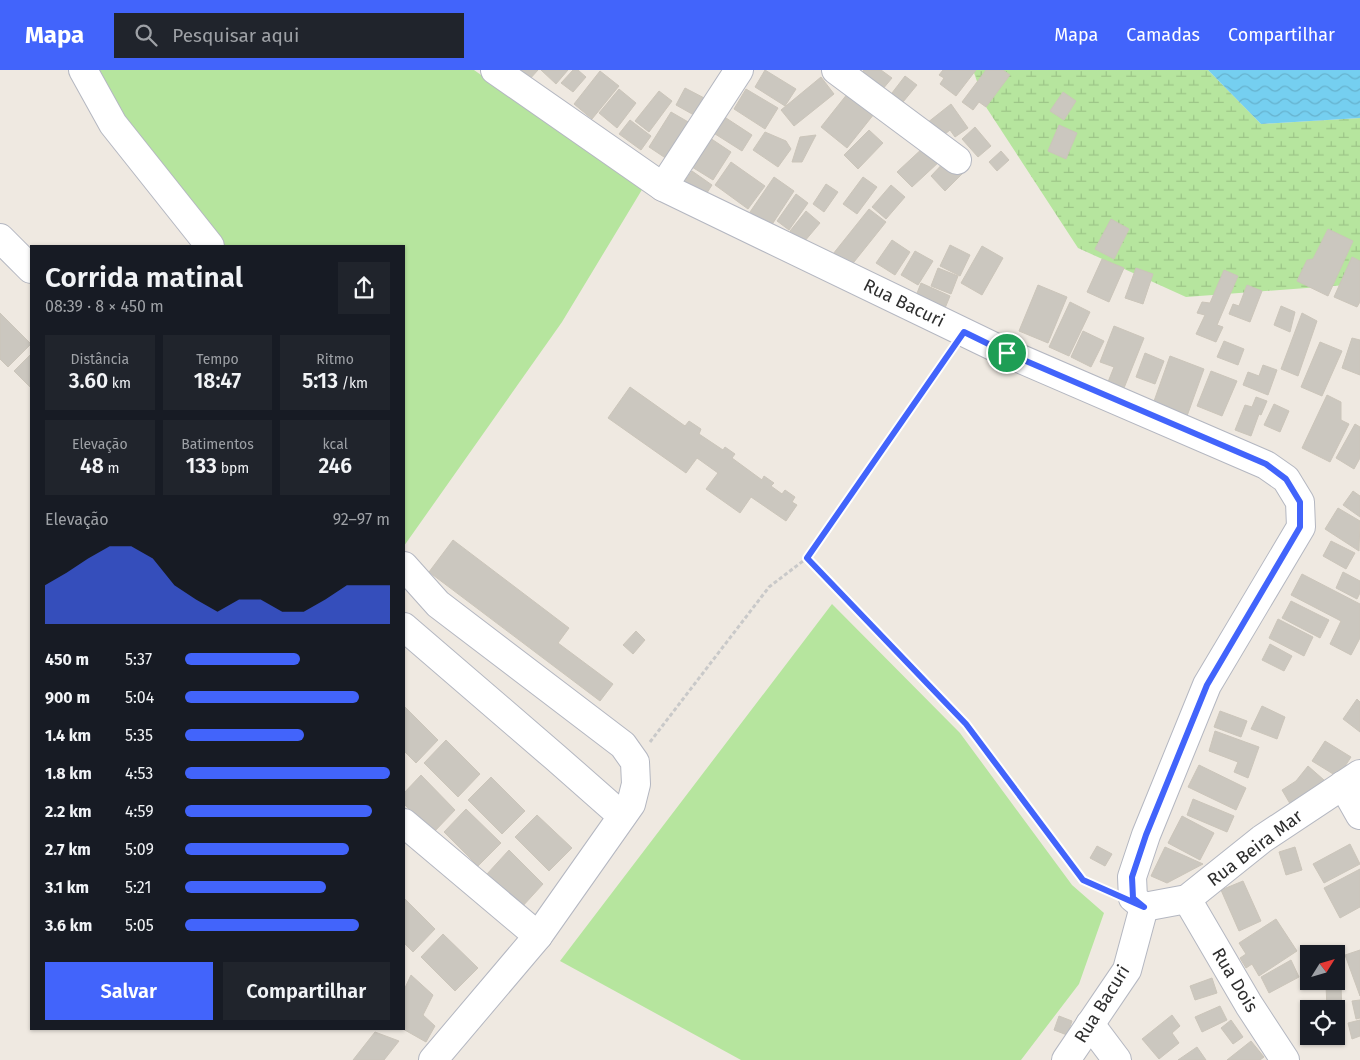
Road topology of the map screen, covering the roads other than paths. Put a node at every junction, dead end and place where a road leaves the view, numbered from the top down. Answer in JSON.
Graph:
{"nodes":[{"id":1,"x":83,"y":70,"type":"edge"},
{"id":2,"x":495,"y":70,"type":"edge"},
{"id":3,"x":739,"y":70,"type":"edge"},
{"id":4,"x":836,"y":70,"type":"edge"},
{"id":5,"x":957,"y":160,"type":"dead end"},
{"id":6,"x":663,"y":187,"type":"junction"},
{"id":7,"x":0,"y":238,"type":"edge"},
{"id":8,"x":209,"y":245,"type":"edge"},
{"id":9,"x":30,"y":268,"type":"edge"},
{"id":10,"x":405,"y":567,"type":"edge"},
{"id":11,"x":405,"y":628,"type":"edge"},
{"id":12,"x":1351,"y":780,"type":"edge"},
{"id":13,"x":1360,"y":815,"type":"edge"},
{"id":14,"x":622,"y":816,"type":"junction"},
{"id":15,"x":405,"y":824,"type":"edge"},
{"id":16,"x":1187,"y":899,"type":"junction"},
{"id":17,"x":1144,"y":907,"type":"junction"},
{"id":18,"x":538,"y":936,"type":"junction"},
{"id":19,"x":1090,"y":1024,"type":"junction"},
{"id":20,"x":433,"y":1060,"type":"edge"},
{"id":21,"x":1066,"y":1060,"type":"edge"},
{"id":22,"x":1117,"y":1060,"type":"edge"},
{"id":23,"x":1285,"y":1060,"type":"edge"}],
"edges":[{"from":1,"to":8,"type":"street"},
{"from":2,"to":6,"type":"street","name":"Rua Bacuri"},
{"from":3,"to":6,"type":"street"},
{"from":4,"to":5,"type":"street"},
{"from":6,"to":17,"type":"street","name":"Rua Bacuri"},
{"from":7,"to":9,"type":"street"},
{"from":10,"to":14,"type":"street"},
{"from":11,"to":14,"type":"street"},
{"from":12,"to":13,"type":"street"},
{"from":12,"to":16,"type":"street","name":"Rua Beira Mar"},
{"from":14,"to":18,"type":"street"},
{"from":15,"to":18,"type":"street"},
{"from":16,"to":17,"type":"street","name":"Rua Beira Mar"},
{"from":16,"to":23,"type":"street","name":"Rua Dois"},
{"from":17,"to":19,"type":"street","name":"Rua Bacuri"},
{"from":18,"to":20,"type":"street"},
{"from":19,"to":21,"type":"street","name":"Rua Bacuri"},
{"from":19,"to":22,"type":"street"}]}
